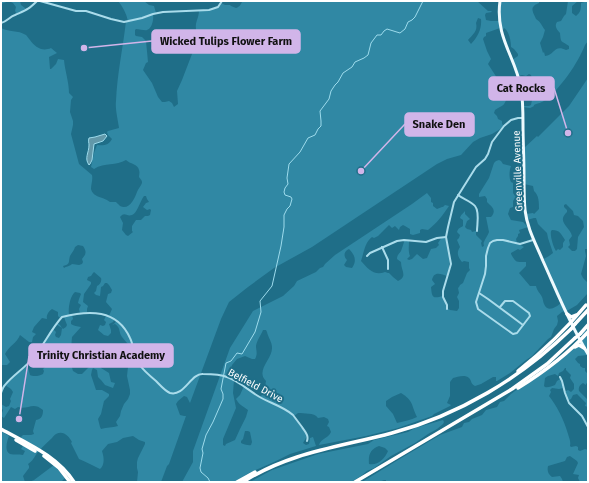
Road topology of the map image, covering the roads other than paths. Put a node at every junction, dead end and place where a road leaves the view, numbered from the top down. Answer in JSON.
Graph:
{"nodes":[{"id":1,"x":38,"y":1,"type":"edge"},
{"id":2,"x":222,"y":1,"type":"edge"},
{"id":3,"x":500,"y":1,"type":"edge"},
{"id":4,"x":1,"y":23,"type":"edge"},
{"id":5,"x":523,"y":118,"type":"junction"},
{"id":6,"x":458,"y":195,"type":"junction"},
{"id":7,"x":476,"y":231,"type":"dead end"},
{"id":8,"x":446,"y":237,"type":"junction"},
{"id":9,"x":533,"y":240,"type":"junction"},
{"id":10,"x":382,"y":247,"type":"junction"},
{"id":11,"x":367,"y":256,"type":"dead end"},
{"id":12,"x":388,"y":269,"type":"dead end"},
{"id":13,"x":479,"y":293,"type":"junction"},
{"id":14,"x":587,"y":304,"type":"edge"},
{"id":15,"x":500,"y":307,"type":"junction"},
{"id":16,"x":447,"y":309,"type":"dead end"},
{"id":17,"x":588,"y":310,"type":"edge"},
{"id":18,"x":567,"y":314,"type":"junction"},
{"id":19,"x":571,"y":322,"type":"junction"},
{"id":20,"x":524,"y":324,"type":"junction"},
{"id":21,"x":588,"y":325,"type":"edge"},
{"id":22,"x":588,"y":332,"type":"edge"},
{"id":23,"x":580,"y":341,"type":"junction"},
{"id":24,"x":584,"y":348,"type":"junction"},
{"id":25,"x":568,"y":352,"type":"junction"},
{"id":26,"x":588,"y":354,"type":"edge"},
{"id":27,"x":560,"y":377,"type":"dead end"},
{"id":28,"x":490,"y":392,"type":"junction"},
{"id":29,"x":1,"y":393,"type":"edge"},
{"id":30,"x":501,"y":396,"type":"junction"},
{"id":31,"x":588,"y":427,"type":"edge"},
{"id":32,"x":1,"y":431,"type":"edge"},
{"id":33,"x":307,"y":441,"type":"dead end"},
{"id":34,"x":270,"y":467,"type":"junction"},
{"id":35,"x":70,"y":482,"type":"edge"},
{"id":36,"x":74,"y":482,"type":"edge"},
{"id":37,"x":237,"y":482,"type":"edge"},
{"id":38,"x":243,"y":482,"type":"edge"},
{"id":39,"x":355,"y":482,"type":"edge"}],
"edges":[{"from":1,"to":2,"type":"street"},
{"from":1,"to":4,"type":"street"},
{"from":3,"to":5,"type":"main road","name":"Greenville Avenue"},
{"from":5,"to":6,"type":"street"},
{"from":5,"to":9,"type":"main road","name":"Greenville Avenue"},
{"from":6,"to":7,"type":"street"},
{"from":6,"to":8,"type":"street"},
{"from":8,"to":10,"type":"street"},
{"from":8,"to":16,"type":"street"},
{"from":9,"to":13,"type":"street"},
{"from":9,"to":18,"type":"main road","name":"Greenville Avenue"},
{"from":10,"to":11,"type":"street"},
{"from":10,"to":12,"type":"street"},
{"from":13,"to":15,"type":"street"},
{"from":13,"to":20,"type":"street"},
{"from":14,"to":18,"type":"highway"},
{"from":14,"to":19,"type":"highway"},
{"from":15,"to":20,"type":"street"},
{"from":15,"to":20,"type":"street"},
{"from":17,"to":28,"type":"highway","bridge":true},
{"from":18,"to":19,"type":"main road","name":"Greenville Avenue"},
{"from":19,"to":23,"type":"main road","name":"Greenville Avenue"},
{"from":19,"to":28,"type":"highway"},
{"from":21,"to":30,"type":"highway","bridge":true},
{"from":22,"to":23,"type":"highway"},
{"from":23,"to":24,"type":"main road","name":"Greenville Avenue"},
{"from":23,"to":25,"type":"highway"},
{"from":24,"to":25,"type":"highway"},
{"from":24,"to":26,"type":"main road","name":"Greenville Avenue"},
{"from":25,"to":30,"type":"highway"},
{"from":27,"to":31,"type":"street"},
{"from":28,"to":34,"type":"highway"},
{"from":29,"to":33,"type":"street","name":"Belfield Drive"},
{"from":30,"to":39,"type":"highway"},
{"from":32,"to":35,"type":"highway"},
{"from":32,"to":36,"type":"highway"},
{"from":34,"to":37,"type":"highway"},
{"from":34,"to":38,"type":"highway"}]}
